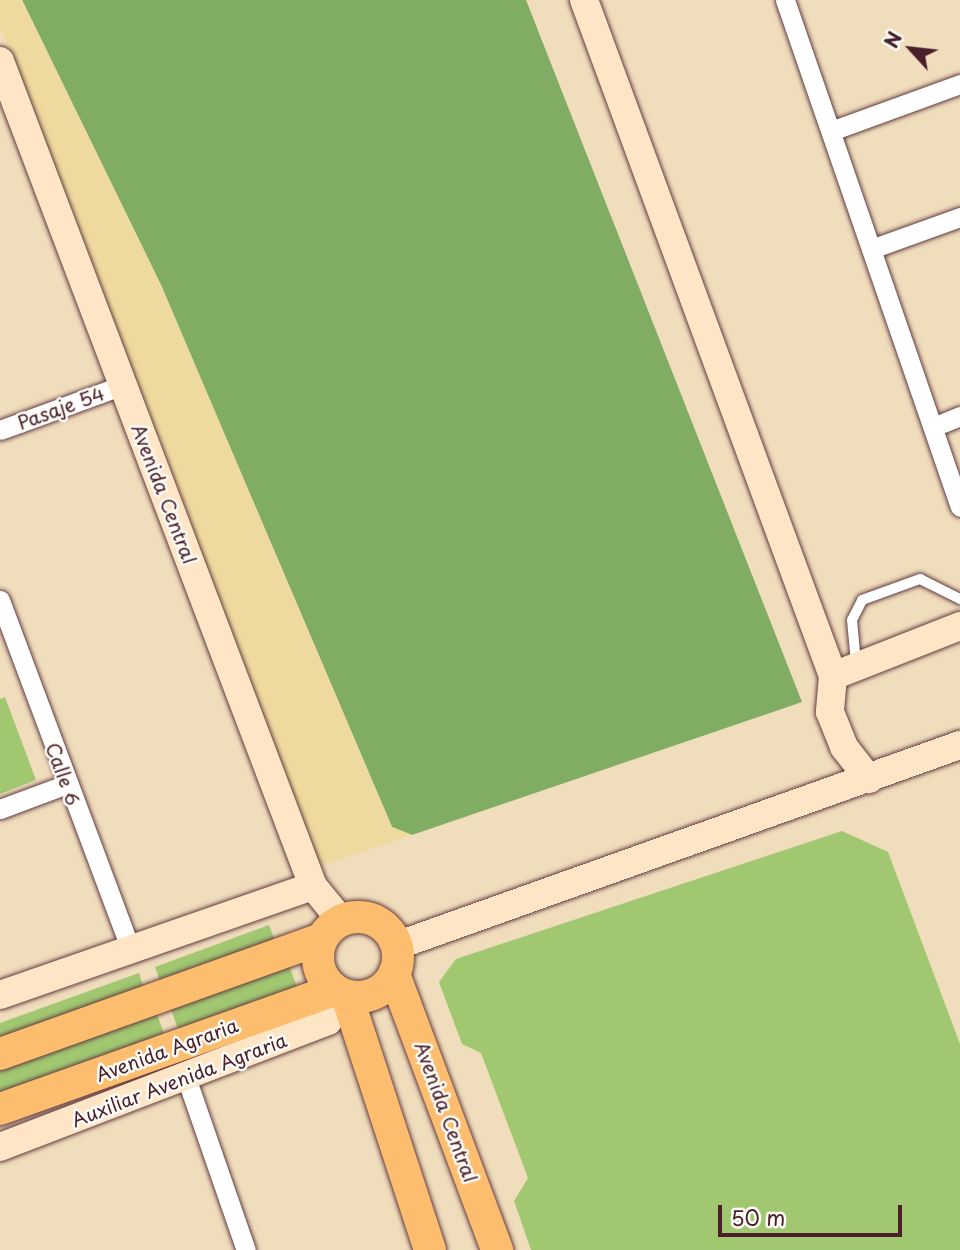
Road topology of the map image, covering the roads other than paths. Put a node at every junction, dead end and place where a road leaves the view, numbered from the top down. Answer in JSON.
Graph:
{"nodes":[{"id":1,"x":584,"y":0,"type":"edge"},
{"id":2,"x":785,"y":0,"type":"edge"},
{"id":3,"x":0,"y":61,"type":"edge"},
{"id":4,"x":960,"y":84,"type":"edge"},
{"id":5,"x":831,"y":131,"type":"junction"},
{"id":6,"x":960,"y":217,"type":"edge"},
{"id":7,"x":871,"y":249,"type":"junction"},
{"id":8,"x":123,"y":385,"type":"junction"},
{"id":9,"x":960,"y":416,"type":"edge"},
{"id":10,"x":933,"y":427,"type":"junction"},
{"id":11,"x":0,"y":430,"type":"edge"},
{"id":12,"x":960,"y":507,"type":"edge"},
{"id":13,"x":960,"y":599,"type":"edge"},
{"id":14,"x":0,"y":600,"type":"edge"},
{"id":15,"x":960,"y":626,"type":"edge"},
{"id":16,"x":845,"y":671,"type":"junction"},
{"id":17,"x":960,"y":745,"type":"edge"},
{"id":18,"x":869,"y":779,"type":"junction"},
{"id":19,"x":67,"y":784,"type":"junction"},
{"id":20,"x":0,"y":809,"type":"edge"},
{"id":21,"x":313,"y":886,"type":"junction"},
{"id":22,"x":331,"y":929,"type":"junction"},
{"id":23,"x":130,"y":947,"type":"junction"},
{"id":24,"x":395,"y":960,"type":"junction"},
{"id":25,"x":340,"y":993,"type":"junction"},
{"id":26,"x":0,"y":995,"type":"edge"},
{"id":27,"x":0,"y":1054,"type":"edge"},
{"id":28,"x":187,"y":1080,"type":"junction"},
{"id":29,"x":0,"y":1109,"type":"edge"},
{"id":30,"x":0,"y":1147,"type":"edge"},
{"id":31,"x":238,"y":1248,"type":"edge"},
{"id":32,"x":430,"y":1250,"type":"edge"},
{"id":33,"x":497,"y":1250,"type":"edge"}],
"edges":[{"from":1,"to":16,"type":"street"},
{"from":2,"to":5,"type":"street"},
{"from":3,"to":8,"type":"street","name":"Avenida Central"},
{"from":4,"to":5,"type":"street"},
{"from":5,"to":7,"type":"street"},
{"from":6,"to":7,"type":"street"},
{"from":7,"to":10,"type":"street"},
{"from":8,"to":11,"type":"street","name":"Pasaje 54"},
{"from":8,"to":21,"type":"street","name":"Avenida Central"},
{"from":9,"to":10,"type":"street"},
{"from":10,"to":12,"type":"street"},
{"from":13,"to":16,"type":"lane"},
{"from":14,"to":19,"type":"street","name":"Calle 6"},
{"from":15,"to":16,"type":"street"},
{"from":16,"to":18,"type":"street"},
{"from":17,"to":18,"type":"street"},
{"from":18,"to":24,"type":"street"},
{"from":19,"to":20,"type":"street"},
{"from":19,"to":23,"type":"street","name":"Calle 6"},
{"from":21,"to":22,"type":"street","name":"Avenida Central"},
{"from":21,"to":23,"type":"street"},
{"from":22,"to":24,"type":"main road"},
{"from":22,"to":25,"type":"main road"},
{"from":22,"to":27,"type":"main road"},
{"from":23,"to":26,"type":"street"},
{"from":24,"to":25,"type":"main road"},
{"from":24,"to":33,"type":"main road","name":"Avenida Central"},
{"from":25,"to":28,"type":"street","name":"Auxiliar Avenida Agraria"},
{"from":25,"to":29,"type":"main road","name":"Avenida Agraria"},
{"from":25,"to":32,"type":"main road"},
{"from":28,"to":30,"type":"street","name":"Auxiliar Avenida Agraria"},
{"from":28,"to":31,"type":"street"}]}
